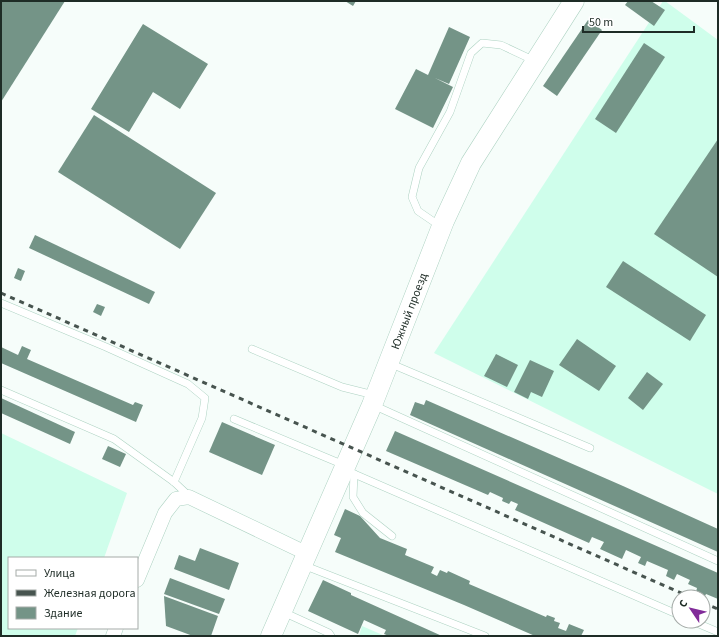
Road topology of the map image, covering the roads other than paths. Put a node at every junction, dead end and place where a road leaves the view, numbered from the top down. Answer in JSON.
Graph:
{"nodes":[{"id":1,"x":574,"y":1,"type":"edge"},
{"id":2,"x":535,"y":61,"type":"junction"},
{"id":3,"x":442,"y":227,"type":"junction"},
{"id":4,"x":1,"y":303,"type":"edge"},
{"id":5,"x":252,"y":349,"type":"dead end"},
{"id":6,"x":389,"y":362,"type":"junction"},
{"id":7,"x":1,"y":390,"type":"edge"},
{"id":8,"x":374,"y":400,"type":"junction"},
{"id":9,"x":234,"y":419,"type":"dead end"},
{"id":10,"x":590,"y":448,"type":"dead end"},
{"id":11,"x":348,"y":470,"type":"junction"},
{"id":12,"x":174,"y":482,"type":"junction"},
{"id":13,"x":189,"y":497,"type":"junction"},
{"id":14,"x":392,"y":536,"type":"dead end"},
{"id":15,"x":305,"y":559,"type":"junction"},
{"id":16,"x":718,"y":561,"type":"edge"},
{"id":17,"x":138,"y":578,"type":"edge"},
{"id":18,"x":282,"y":611,"type":"junction"},
{"id":19,"x":671,"y":613,"type":"edge"},
{"id":20,"x":271,"y":636,"type":"edge"},
{"id":21,"x":331,"y":636,"type":"edge"},
{"id":22,"x":484,"y":636,"type":"edge"}],
"edges":[{"from":1,"to":2,"type":"street","name":"Южный проезд"},
{"from":2,"to":3,"type":"street","name":"Южный проезд"},
{"from":2,"to":3,"type":"lane"},
{"from":3,"to":6,"type":"street","name":"Южный проезд"},
{"from":4,"to":12,"type":"lane"},
{"from":5,"to":8,"type":"lane"},
{"from":6,"to":8,"type":"street","name":"Южный проезд"},
{"from":6,"to":10,"type":"lane"},
{"from":7,"to":12,"type":"lane"},
{"from":8,"to":11,"type":"street","name":"Южный проезд"},
{"from":8,"to":16,"type":"lane"},
{"from":9,"to":11,"type":"lane"},
{"from":11,"to":14,"type":"lane"},
{"from":11,"to":15,"type":"street","name":"Южный проезд"},
{"from":11,"to":19,"type":"lane"},
{"from":12,"to":13,"type":"lane"},
{"from":13,"to":15,"type":"street"},
{"from":13,"to":17,"type":"street"},
{"from":15,"to":18,"type":"street","name":"Южный проезд"},
{"from":15,"to":22,"type":"lane"},
{"from":18,"to":20,"type":"street","name":"Южный проезд"},
{"from":18,"to":21,"type":"lane"}]}
